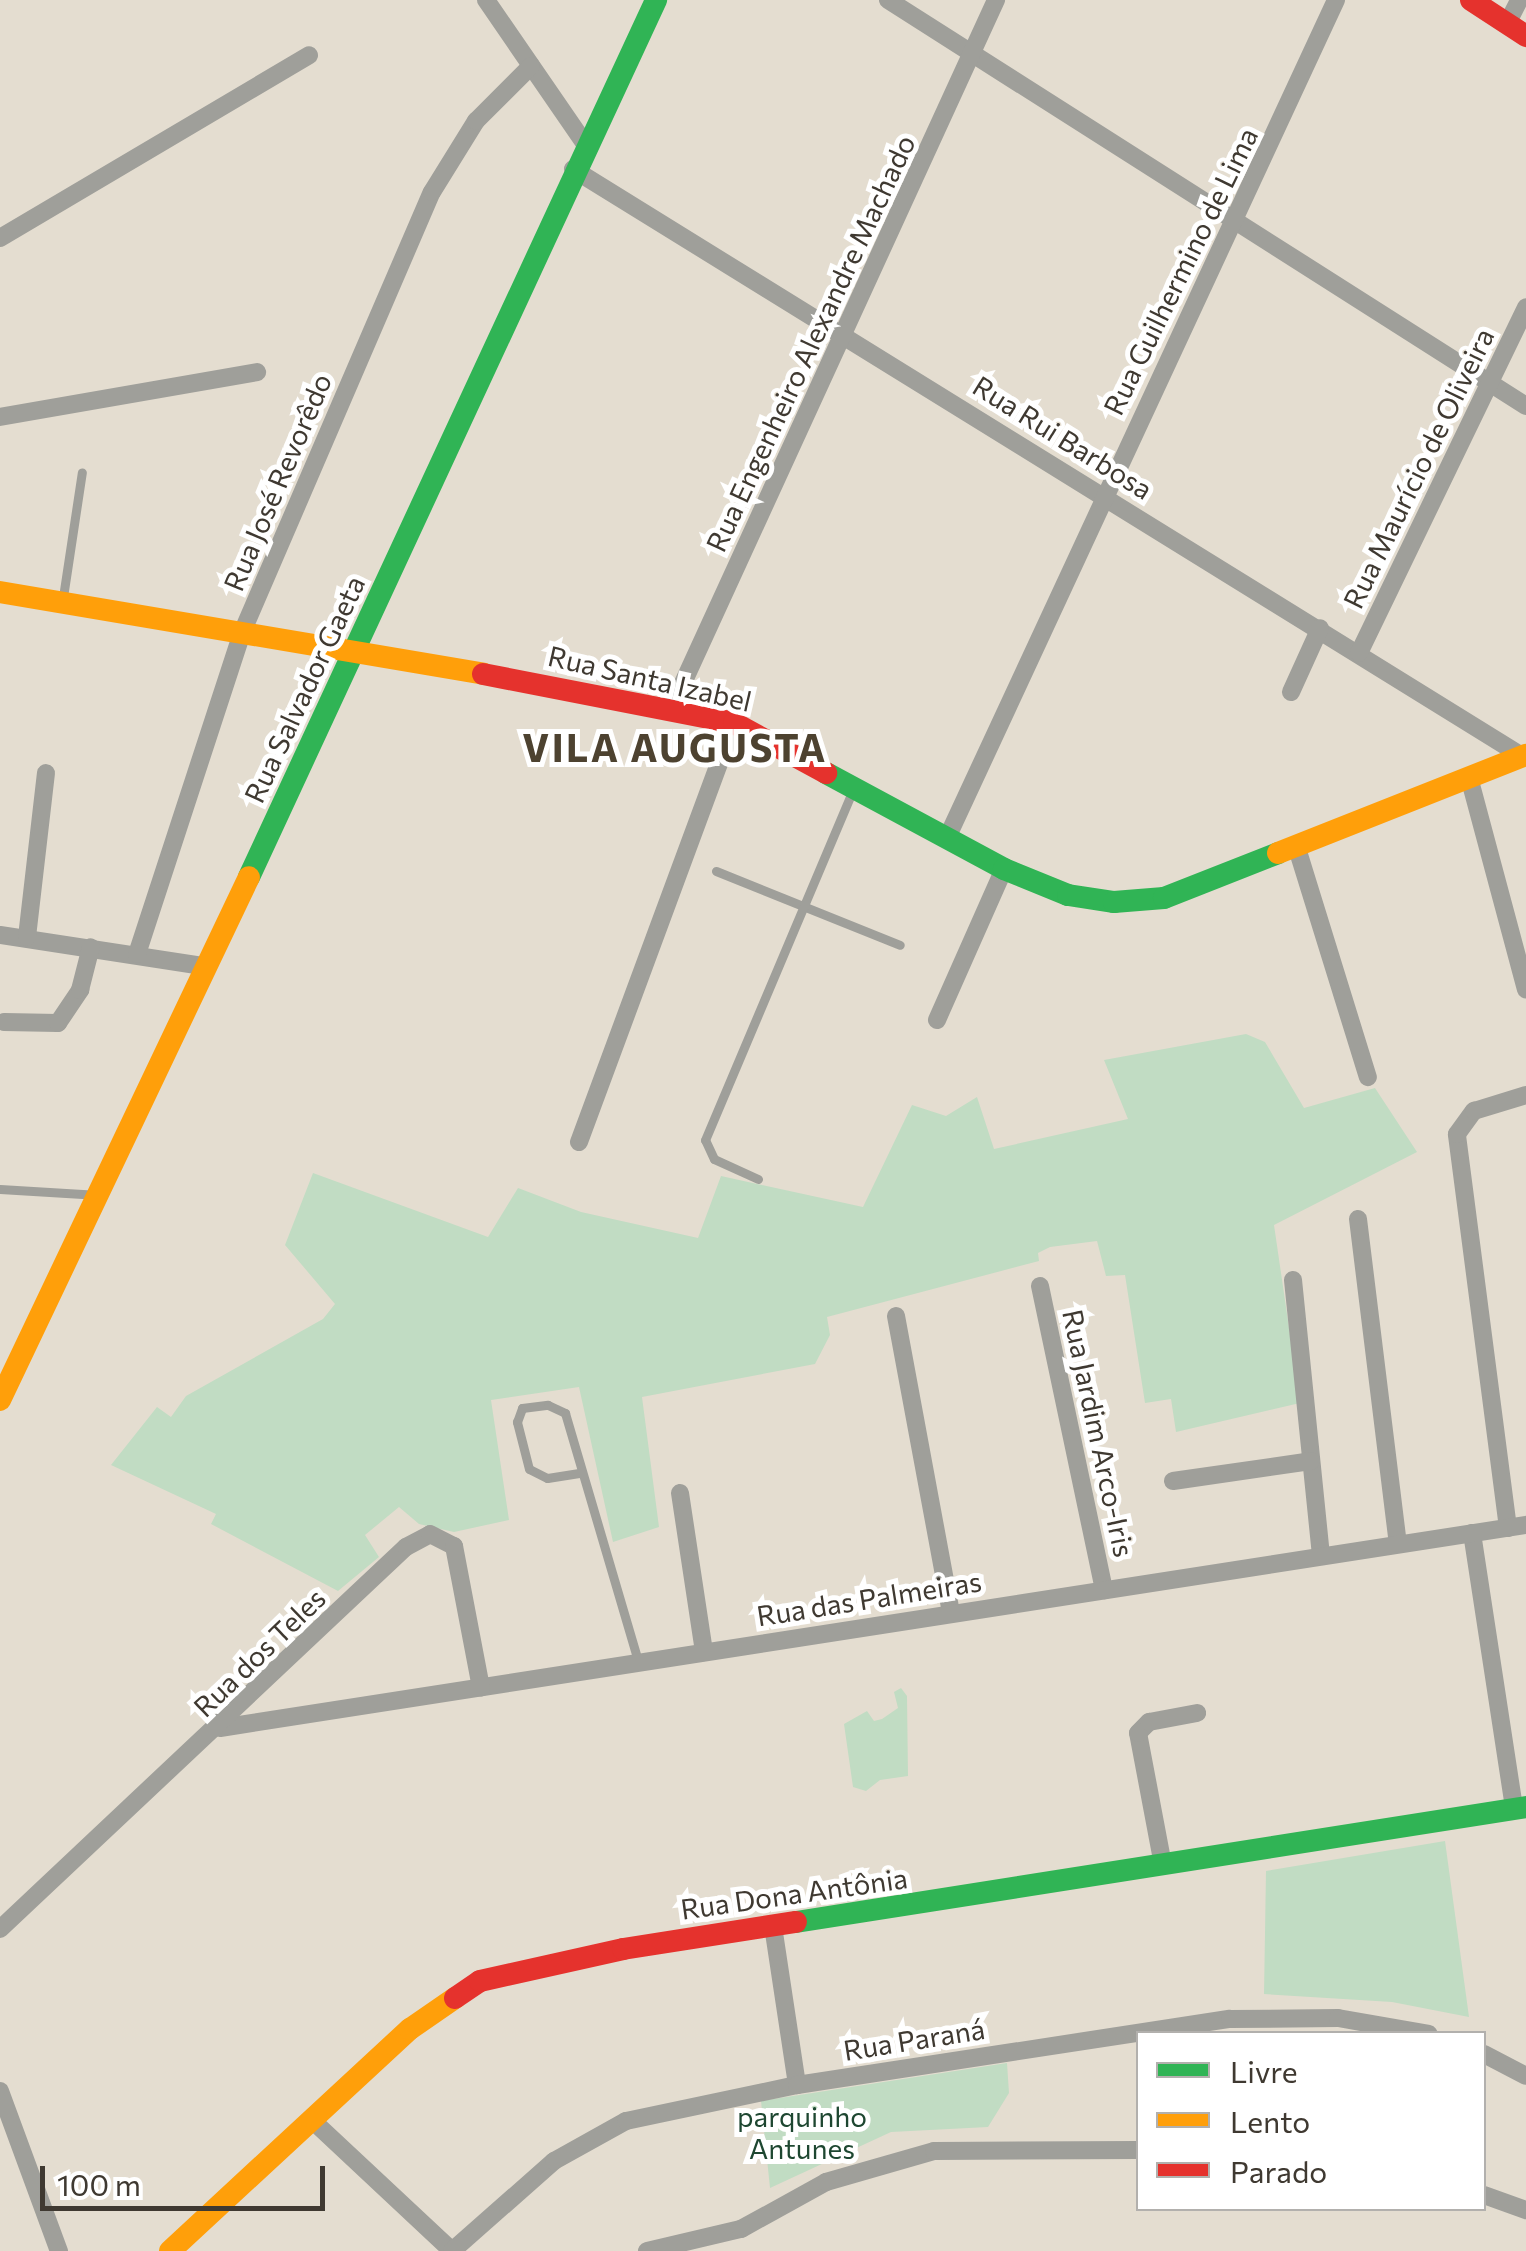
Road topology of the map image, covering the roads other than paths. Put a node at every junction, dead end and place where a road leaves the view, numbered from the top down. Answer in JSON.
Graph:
{"nodes":[{"id":1,"x":486,"y":0,"type":"edge"},
{"id":2,"x":656,"y":0,"type":"edge"},
{"id":3,"x":888,"y":0,"type":"edge"},
{"id":4,"x":996,"y":0,"type":"edge"},
{"id":5,"x":1336,"y":0,"type":"edge"},
{"id":6,"x":1471,"y":0,"type":"edge"},
{"id":7,"x":1519,"y":0,"type":"edge"},
{"id":8,"x":1517,"y":30,"type":"edge"},
{"id":9,"x":971,"y":55,"type":"junction"},
{"id":10,"x":309,"y":56,"type":"dead end"},
{"id":11,"x":530,"y":66,"type":"junction"},
{"id":12,"x":585,"y":144,"type":"junction"},
{"id":13,"x":573,"y":169,"type":"junction"},
{"id":14,"x":1237,"y":222,"type":"junction"},
{"id":15,"x":0,"y":238,"type":"edge"},
{"id":16,"x":1526,"y":308,"type":"edge"},
{"id":17,"x":847,"y":335,"type":"junction"},
{"id":18,"x":257,"y":372,"type":"dead end"},
{"id":19,"x":1490,"y":382,"type":"junction"},
{"id":20,"x":1526,"y":406,"type":"edge"},
{"id":21,"x":0,"y":417,"type":"edge"},
{"id":22,"x":82,"y":472,"type":"dead end"},
{"id":23,"x":1103,"y":494,"type":"junction"},
{"id":24,"x":0,"y":592,"type":"edge"},
{"id":25,"x":62,"y":604,"type":"junction"},
{"id":26,"x":1320,"y":628,"type":"junction"},
{"id":27,"x":241,"y":635,"type":"junction"},
{"id":28,"x":356,"y":650,"type":"junction"},
{"id":29,"x":1358,"y":652,"type":"junction"},
{"id":30,"x":1292,"y":692,"type":"dead end"},
{"id":31,"x":672,"y":708,"type":"junction"},
{"id":32,"x":734,"y":724,"type":"junction"},
{"id":33,"x":1524,"y":756,"type":"edge"},
{"id":34,"x":46,"y":774,"type":"dead end"},
{"id":35,"x":1469,"y":777,"type":"junction"},
{"id":36,"x":854,"y":786,"type":"junction"},
{"id":37,"x":947,"y":838,"type":"junction"},
{"id":38,"x":1296,"y":845,"type":"junction"},
{"id":39,"x":1004,"y":869,"type":"junction"},
{"id":40,"x":716,"y":871,"type":"dead end"},
{"id":41,"x":804,"y":905,"type":"junction"},
{"id":42,"x":0,"y":935,"type":"edge"},
{"id":43,"x":27,"y":937,"type":"junction"},
{"id":44,"x":900,"y":946,"type":"dead end"},
{"id":45,"x":90,"y":947,"type":"junction"},
{"id":46,"x":137,"y":954,"type":"junction"},
{"id":47,"x":208,"y":967,"type":"junction"},
{"id":48,"x":1526,"y":989,"type":"edge"},
{"id":49,"x":937,"y":1020,"type":"dead end"},
{"id":50,"x":4,"y":1022,"type":"dead end"},
{"id":51,"x":1368,"y":1077,"type":"dead end"},
{"id":52,"x":1526,"y":1095,"type":"edge"},
{"id":53,"x":580,"y":1142,"type":"dead end"},
{"id":54,"x":758,"y":1179,"type":"dead end"},
{"id":55,"x":0,"y":1189,"type":"edge"},
{"id":56,"x":102,"y":1195,"type":"junction"},
{"id":57,"x":1358,"y":1220,"type":"dead end"},
{"id":58,"x":1292,"y":1280,"type":"dead end"},
{"id":59,"x":1040,"y":1286,"type":"dead end"},
{"id":60,"x":896,"y":1316,"type":"dead end"},
{"id":61,"x":0,"y":1400,"type":"edge"},
{"id":62,"x":1311,"y":1461,"type":"junction"},
{"id":63,"x":580,"y":1473,"type":"junction"},
{"id":64,"x":1173,"y":1481,"type":"dead end"},
{"id":65,"x":680,"y":1493,"type":"dead end"},
{"id":66,"x":1517,"y":1526,"type":"edge"},
{"id":67,"x":1472,"y":1533,"type":"junction"},
{"id":68,"x":1398,"y":1544,"type":"junction"},
{"id":69,"x":1321,"y":1556,"type":"junction"},
{"id":70,"x":1104,"y":1590,"type":"junction"},
{"id":71,"x":951,"y":1614,"type":"junction"},
{"id":72,"x":704,"y":1652,"type":"junction"},
{"id":73,"x":638,"y":1664,"type":"junction"},
{"id":74,"x":481,"y":1686,"type":"junction"},
{"id":75,"x":1197,"y":1713,"type":"dead end"},
{"id":76,"x":220,"y":1728,"type":"junction"},
{"id":77,"x":1520,"y":1808,"type":"edge"},
{"id":78,"x":1163,"y":1865,"type":"junction"},
{"id":79,"x":773,"y":1926,"type":"junction"},
{"id":80,"x":0,"y":1929,"type":"edge"},
{"id":81,"x":1153,"y":2031,"type":"edge"},
{"id":82,"x":1412,"y":2031,"type":"edge"},
{"id":83,"x":1136,"y":2034,"type":"edge"},
{"id":84,"x":1486,"y":2055,"type":"edge"},
{"id":85,"x":1526,"y":2076,"type":"edge"},
{"id":86,"x":798,"y":2086,"type":"junction"},
{"id":87,"x":0,"y":2091,"type":"edge"},
{"id":88,"x":312,"y":2120,"type":"junction"},
{"id":89,"x":1136,"y":2150,"type":"edge"},
{"id":90,"x":1486,"y":2197,"type":"edge"},
{"id":91,"x":1526,"y":2210,"type":"edge"},
{"id":92,"x":59,"y":2251,"type":"edge"},
{"id":93,"x":170,"y":2251,"type":"edge"},
{"id":94,"x":452,"y":2251,"type":"edge"},
{"id":95,"x":647,"y":2251,"type":"edge"}],
"edges":[{"from":1,"to":11,"type":"street"},
{"from":2,"to":12,"type":"street","name":"Rua Salvador Gaeta"},
{"from":3,"to":9,"type":"street"},
{"from":4,"to":9,"type":"street","name":"Rua Engenheiro Alexandre Machado"},
{"from":5,"to":14,"type":"street","name":"Rua Guilhermino de Lima"},
{"from":6,"to":8,"type":"street"},
{"from":7,"to":8,"type":"street"},
{"from":9,"to":14,"type":"street"},
{"from":9,"to":17,"type":"street","name":"Rua Engenheiro Alexandre Machado"},
{"from":10,"to":15,"type":"street"},
{"from":11,"to":12,"type":"street"},
{"from":11,"to":27,"type":"street","name":"Rua José Revorêdo"},
{"from":12,"to":13,"type":"street","name":"Rua Salvador Gaeta"},
{"from":13,"to":17,"type":"street","name":"Rua Rui Barbosa"},
{"from":13,"to":28,"type":"street","name":"Rua Salvador Gaeta"},
{"from":14,"to":19,"type":"street"},
{"from":14,"to":23,"type":"street","name":"Rua Guilhermino de Lima"},
{"from":16,"to":19,"type":"street","name":"Rua Maurício de Oliveira"},
{"from":17,"to":23,"type":"street","name":"Rua Rui Barbosa"},
{"from":17,"to":31,"type":"street","name":"Rua Engenheiro Alexandre Machado"},
{"from":18,"to":21,"type":"street"},
{"from":19,"to":20,"type":"street"},
{"from":19,"to":29,"type":"street","name":"Rua Maurício de Oliveira"},
{"from":22,"to":25,"type":"lane"},
{"from":23,"to":26,"type":"street","name":"Rua Rui Barbosa"},
{"from":23,"to":37,"type":"street","name":"Rua Guilhermino de Lima"},
{"from":24,"to":25,"type":"street","name":"Rua Santa Izabel"},
{"from":25,"to":27,"type":"street","name":"Rua Santa Izabel"},
{"from":26,"to":29,"type":"street","name":"Rua Rui Barbosa"},
{"from":26,"to":30,"type":"street"},
{"from":27,"to":28,"type":"street","name":"Rua Santa Izabel"},
{"from":27,"to":46,"type":"street","name":"Rua José Revorêdo"},
{"from":28,"to":31,"type":"street","name":"Rua Santa Izabel"},
{"from":28,"to":47,"type":"street","name":"Rua Salvador Gaeta"},
{"from":29,"to":33,"type":"street","name":"Rua Rui Barbosa"},
{"from":31,"to":32,"type":"street","name":"Rua Santa Izabel"},
{"from":32,"to":36,"type":"street","name":"Rua Santa Izabel"},
{"from":32,"to":53,"type":"street"},
{"from":33,"to":35,"type":"street","name":"Rua Santa Izabel"},
{"from":34,"to":43,"type":"street"},
{"from":35,"to":38,"type":"street","name":"Rua Santa Izabel"},
{"from":35,"to":48,"type":"street"},
{"from":36,"to":37,"type":"street","name":"Rua Santa Izabel"},
{"from":36,"to":41,"type":"lane"},
{"from":37,"to":39,"type":"street","name":"Rua Santa Izabel"},
{"from":38,"to":39,"type":"street","name":"Rua Santa Izabel"},
{"from":38,"to":51,"type":"street"},
{"from":39,"to":49,"type":"street"},
{"from":40,"to":41,"type":"lane"},
{"from":41,"to":44,"type":"lane"},
{"from":41,"to":54,"type":"lane"},
{"from":42,"to":43,"type":"street"},
{"from":43,"to":45,"type":"street"},
{"from":45,"to":46,"type":"street"},
{"from":45,"to":50,"type":"street"},
{"from":46,"to":47,"type":"street"},
{"from":47,"to":56,"type":"street","name":"Rua Salvador Gaeta"},
{"from":52,"to":66,"type":"street"},
{"from":55,"to":56,"type":"lane"},
{"from":56,"to":61,"type":"street","name":"Rua Salvador Gaeta"},
{"from":57,"to":68,"type":"street"},
{"from":58,"to":62,"type":"street"},
{"from":59,"to":70,"type":"street","name":"Rua Jardim Arco-Iris"},
{"from":60,"to":71,"type":"street"},
{"from":62,"to":64,"type":"street"},
{"from":62,"to":69,"type":"street"},
{"from":63,"to":63,"type":"lane"},
{"from":63,"to":73,"type":"lane"},
{"from":65,"to":72,"type":"street"},
{"from":66,"to":67,"type":"street","name":"Rua das Palmeiras"},
{"from":67,"to":68,"type":"street","name":"Rua das Palmeiras"},
{"from":67,"to":77,"type":"street"},
{"from":68,"to":69,"type":"street","name":"Rua das Palmeiras"},
{"from":69,"to":70,"type":"street","name":"Rua das Palmeiras"},
{"from":70,"to":71,"type":"street","name":"Rua das Palmeiras"},
{"from":71,"to":72,"type":"street","name":"Rua das Palmeiras"},
{"from":72,"to":73,"type":"street","name":"Rua das Palmeiras"},
{"from":73,"to":74,"type":"street","name":"Rua das Palmeiras"},
{"from":74,"to":76,"type":"street","name":"Rua das Palmeiras"},
{"from":74,"to":76,"type":"street","name":"Rua dos Teles"},
{"from":75,"to":78,"type":"street"},
{"from":76,"to":80,"type":"street","name":"Rua dos Teles"},
{"from":77,"to":78,"type":"street","name":"Rua Dona Antônia"},
{"from":78,"to":79,"type":"street","name":"Rua Dona Antônia"},
{"from":79,"to":86,"type":"street"},
{"from":79,"to":88,"type":"street","name":"Rua Dona Antônia"},
{"from":81,"to":82,"type":"street","name":"Rua Paraná"},
{"from":83,"to":86,"type":"street","name":"Rua Paraná"},
{"from":84,"to":85,"type":"street"},
{"from":86,"to":94,"type":"street","name":"Rua Paraná"},
{"from":87,"to":92,"type":"street"},
{"from":88,"to":93,"type":"street","name":"Rua Dona Antônia"},
{"from":88,"to":94,"type":"street"},
{"from":89,"to":95,"type":"street"},
{"from":90,"to":91,"type":"street"}]}
